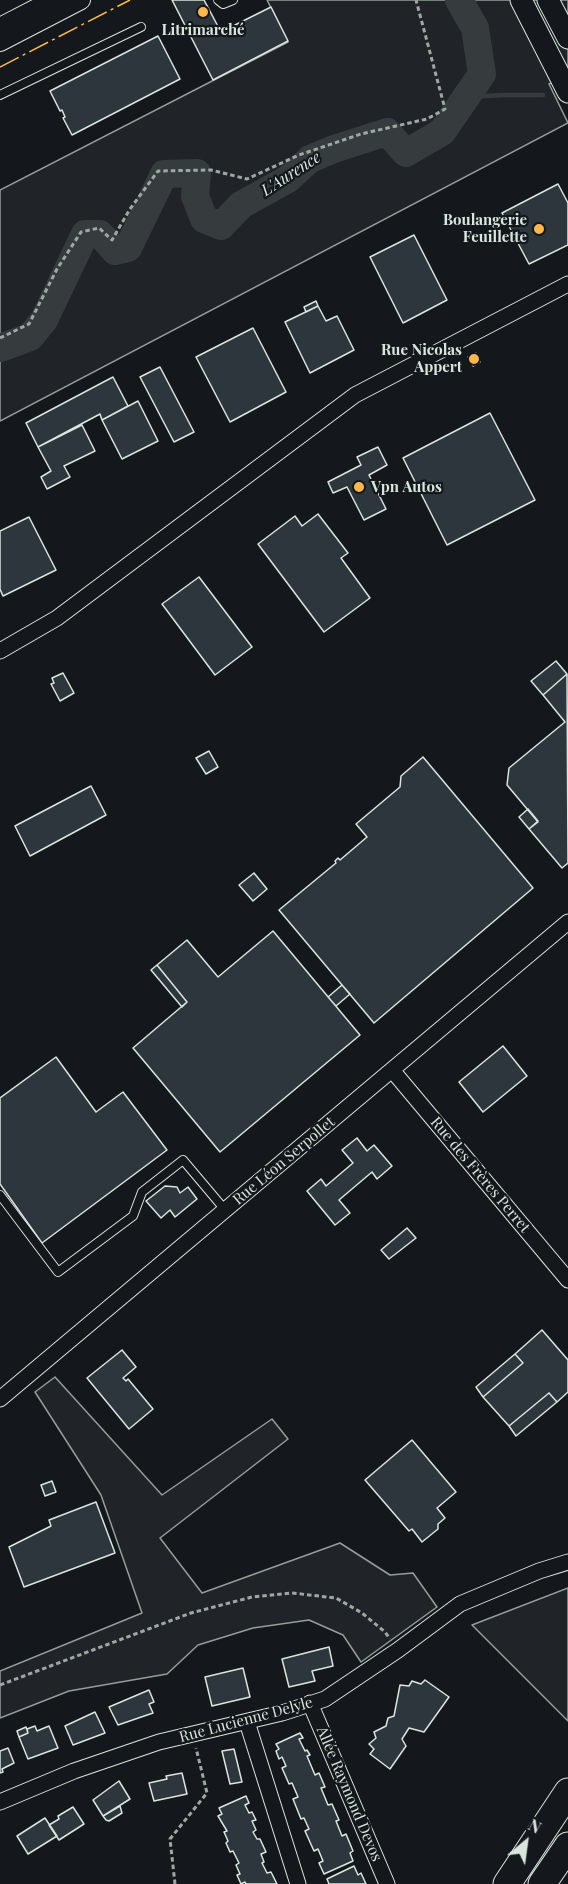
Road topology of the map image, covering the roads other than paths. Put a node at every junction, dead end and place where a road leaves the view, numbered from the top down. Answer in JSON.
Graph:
{"nodes":[{"id":1,"x":52,"y":0,"type":"edge"},
{"id":2,"x":81,"y":0,"type":"edge"},
{"id":3,"x":218,"y":0,"type":"edge"},
{"id":4,"x":233,"y":0,"type":"edge"},
{"id":5,"x":521,"y":0,"type":"edge"},
{"id":6,"x":548,"y":0,"type":"edge"},
{"id":7,"x":0,"y":27,"type":"edge"},
{"id":8,"x":141,"y":27,"type":"dead end"},
{"id":9,"x":568,"y":38,"type":"edge"},
{"id":10,"x":0,"y":42,"type":"edge"},
{"id":11,"x":568,"y":92,"type":"edge"},
{"id":12,"x":0,"y":95,"type":"edge"},
{"id":13,"x":568,"y":284,"type":"edge"},
{"id":14,"x":0,"y":651,"type":"edge"},
{"id":15,"x":568,"y":922,"type":"edge"},
{"id":16,"x":392,"y":1070,"type":"junction"},
{"id":17,"x":0,"y":1194,"type":"edge"},
{"id":18,"x":226,"y":1211,"type":"junction"},
{"id":19,"x":568,"y":1280,"type":"edge"},
{"id":20,"x":0,"y":1399,"type":"edge"},
{"id":21,"x":568,"y":1562,"type":"edge"},
{"id":22,"x":310,"y":1703,"type":"junction"},
{"id":23,"x":247,"y":1722,"type":"junction"},
{"id":24,"x":568,"y":1792,"type":"edge"},
{"id":25,"x":0,"y":1802,"type":"edge"},
{"id":26,"x":568,"y":1846,"type":"edge"},
{"id":27,"x":298,"y":1884,"type":"edge"},
{"id":28,"x":387,"y":1884,"type":"edge"},
{"id":29,"x":507,"y":1884,"type":"edge"},
{"id":30,"x":542,"y":1884,"type":"edge"}],
"edges":[{"from":1,"to":7,"type":"street"},
{"from":2,"to":10,"type":"street"},
{"from":3,"to":4,"type":"lane"},
{"from":5,"to":11,"type":"main road"},
{"from":6,"to":9,"type":"main road"},
{"from":8,"to":12,"type":"lane"},
{"from":13,"to":14,"type":"street"},
{"from":15,"to":16,"type":"street","name":"Rue Léon Serpollet"},
{"from":16,"to":18,"type":"street","name":"Rue Léon Serpollet"},
{"from":16,"to":19,"type":"street","name":"Rue des Frères Perret"},
{"from":17,"to":18,"type":"lane"},
{"from":18,"to":20,"type":"street","name":"Rue Léon Serpollet"},
{"from":21,"to":22,"type":"street","name":"Rue Lucienne Delyle"},
{"from":22,"to":23,"type":"street","name":"Rue Lucienne Delyle"},
{"from":22,"to":28,"type":"street","name":"Allée Raymond Devos"},
{"from":23,"to":25,"type":"street","name":"Rue Lucienne Delyle"},
{"from":23,"to":27,"type":"street"},
{"from":24,"to":29,"type":"highway"},
{"from":26,"to":30,"type":"highway"}]}
